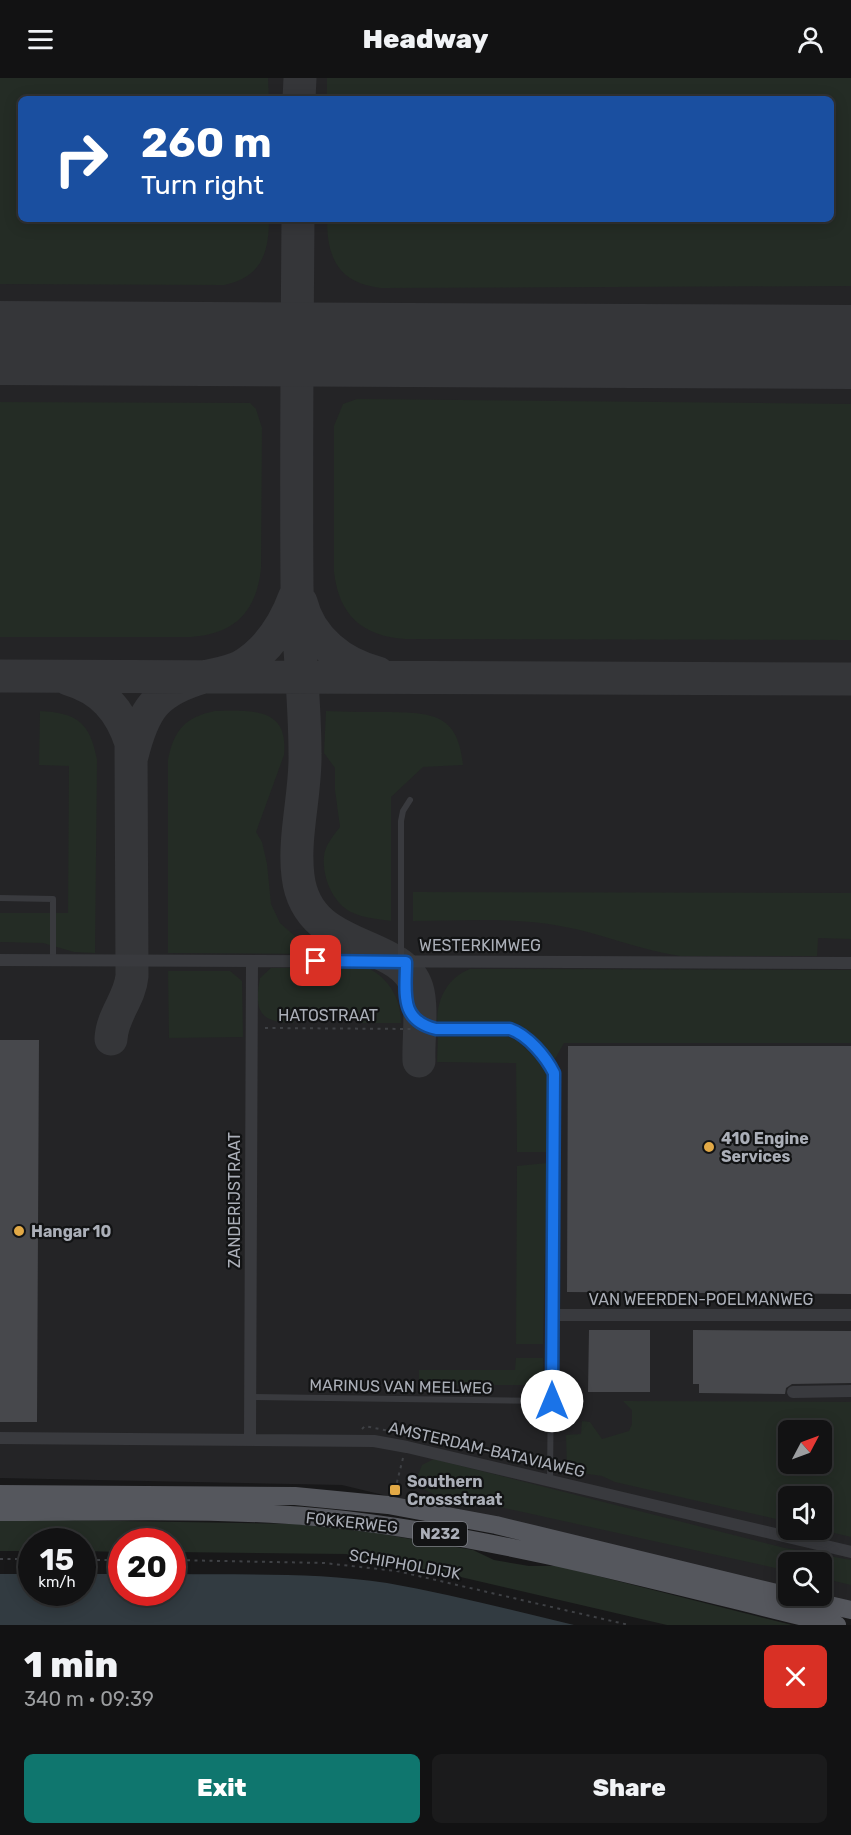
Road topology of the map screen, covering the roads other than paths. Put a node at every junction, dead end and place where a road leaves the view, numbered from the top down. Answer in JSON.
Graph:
{"nodes":[{"id":1,"x":410,"y":800,"type":"dead end"},
{"id":2,"x":0,"y":898,"type":"edge"},
{"id":3,"x":0,"y":960,"type":"edge"},
{"id":4,"x":53,"y":960,"type":"junction"},
{"id":5,"x":252,"y":961,"type":"junction"},
{"id":6,"x":404,"y":962,"type":"junction"},
{"id":7,"x":851,"y":963,"type":"edge"},
{"id":8,"x":552,"y":1315,"type":"junction"},
{"id":9,"x":851,"y":1315,"type":"edge"},
{"id":10,"x":851,"y":1391,"type":"edge"},
{"id":11,"x":793,"y":1392,"type":"dead end"},
{"id":12,"x":251,"y":1397,"type":"junction"},
{"id":13,"x":552,"y":1401,"type":"junction"},
{"id":14,"x":0,"y":1438,"type":"edge"},
{"id":15,"x":250,"y":1439,"type":"junction"},
{"id":16,"x":550,"y":1480,"type":"junction"},
{"id":17,"x":0,"y":1494,"type":"edge"},
{"id":18,"x":0,"y":1512,"type":"edge"},
{"id":19,"x":851,"y":1552,"type":"edge"},
{"id":20,"x":778,"y":1593,"type":"edge"},
{"id":21,"x":832,"y":1606,"type":"edge"},
{"id":22,"x":851,"y":1610,"type":"edge"},
{"id":23,"x":837,"y":1625,"type":"edge"}],
"edges":[{"from":1,"to":6,"type":"lane"},
{"from":2,"to":4,"type":"lane"},
{"from":3,"to":4,"type":"street","name":"WESTERKIMWEG"},
{"from":4,"to":5,"type":"street","name":"WESTERKIMWEG"},
{"from":5,"to":6,"type":"street","name":"WESTERKIMWEG"},
{"from":5,"to":12,"type":"street","name":"ZANDERIJSTRAAT"},
{"from":6,"to":7,"type":"street","name":"WESTERKIMWEG"},
{"from":6,"to":8,"type":"lane"},
{"from":8,"to":9,"type":"street","name":"VAN WEERDEN-POELMANWEG"},
{"from":8,"to":13,"type":"lane"},
{"from":10,"to":11,"type":"street"},
{"from":12,"to":13,"type":"lane","name":"MARINUS VAN MEELWEG"},
{"from":12,"to":15,"type":"street","name":"ZANDERIJSTRAAT"},
{"from":13,"to":16,"type":"lane"},
{"from":14,"to":15,"type":"street","name":"AMSTERDAM-BATAVIAWEG"},
{"from":15,"to":16,"type":"street","name":"AMSTERDAM-BATAVIAWEG"},
{"from":16,"to":19,"type":"street","name":"AMSTERDAM-BATAVIAWEG"},
{"from":17,"to":20,"type":"main road","name":"FOKKERWEG","number":"N232"},
{"from":18,"to":23,"type":"main road","name":"FOKKERWEG","number":"N232"},
{"from":21,"to":22,"type":"main road","name":"FOKKERWEG","number":"N232"}]}
